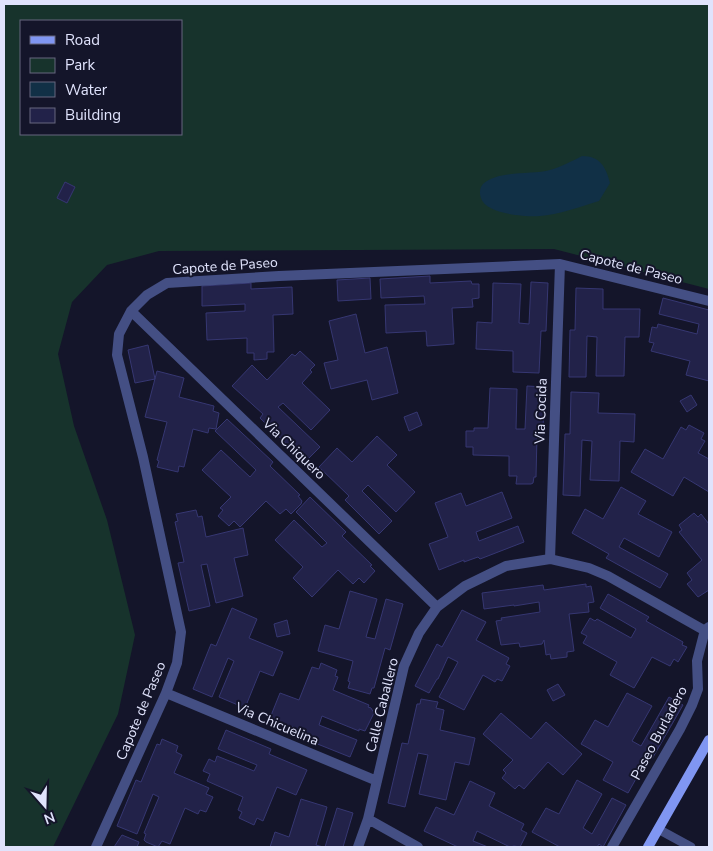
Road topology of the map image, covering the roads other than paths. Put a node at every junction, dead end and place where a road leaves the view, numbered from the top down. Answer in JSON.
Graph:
{"nodes":[{"id":1,"x":560,"y":264,"type":"junction"},
{"id":2,"x":709,"y":300,"type":"edge"},
{"id":3,"x":131,"y":311,"type":"junction"},
{"id":4,"x":550,"y":559,"type":"junction"},
{"id":5,"x":437,"y":606,"type":"junction"},
{"id":6,"x":708,"y":630,"type":"edge"},
{"id":7,"x":166,"y":693,"type":"junction"},
{"id":8,"x":709,"y":740,"type":"edge"},
{"id":9,"x":377,"y":781,"type":"junction"},
{"id":10,"x":368,"y":819,"type":"junction"},
{"id":11,"x":658,"y":829,"type":"junction"},
{"id":12,"x":96,"y":847,"type":"edge"},
{"id":13,"x":358,"y":847,"type":"edge"},
{"id":14,"x":418,"y":847,"type":"edge"},
{"id":15,"x":612,"y":847,"type":"edge"},
{"id":16,"x":648,"y":847,"type":"edge"},
{"id":17,"x":691,"y":847,"type":"edge"}],
"edges":[{"from":1,"to":2,"type":"street","name":"Capote de Paseo"},
{"from":1,"to":3,"type":"street","name":"Capote de Paseo"},
{"from":1,"to":4,"type":"street","name":"Via Cocida"},
{"from":3,"to":5,"type":"street","name":"Via Chiquero"},
{"from":3,"to":7,"type":"street","name":"Capote de Paseo"},
{"from":4,"to":5,"type":"street","name":"Calle Caballero"},
{"from":4,"to":6,"type":"street","name":"Calle Caballero"},
{"from":5,"to":9,"type":"street","name":"Calle Caballero"},
{"from":6,"to":15,"type":"street","name":"Paseo Burladero"},
{"from":7,"to":9,"type":"street","name":"Via Chicuelina"},
{"from":7,"to":12,"type":"street","name":"Capote de Paseo"},
{"from":8,"to":11,"type":"main road"},
{"from":9,"to":10,"type":"street","name":"Calle Caballero"},
{"from":10,"to":13,"type":"street","name":"Calle Caballero"},
{"from":10,"to":14,"type":"street"},
{"from":11,"to":16,"type":"main road"},
{"from":11,"to":17,"type":"lane"}]}
